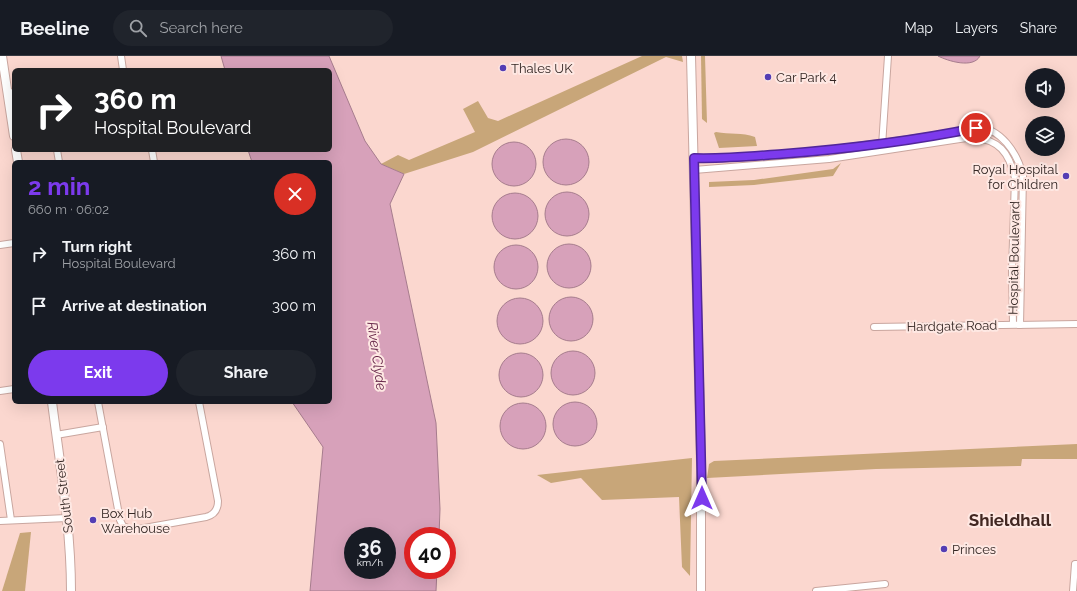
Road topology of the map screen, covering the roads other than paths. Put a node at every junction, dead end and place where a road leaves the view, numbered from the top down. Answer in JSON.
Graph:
{"nodes":[{"id":1,"x":2,"y":56,"type":"edge"},
{"id":2,"x":121,"y":56,"type":"edge"},
{"id":3,"x":691,"y":56,"type":"edge"},
{"id":4,"x":888,"y":56,"type":"edge"},
{"id":5,"x":124,"y":68,"type":"edge"},
{"id":6,"x":11,"y":92,"type":"edge"},
{"id":7,"x":12,"y":107,"type":"edge"},
{"id":8,"x":882,"y":143,"type":"junction"},
{"id":9,"x":883,"y":152,"type":"junction"},
{"id":10,"x":694,"y":158,"type":"junction"},
{"id":11,"x":694,"y":170,"type":"junction"},
{"id":12,"x":12,"y":243,"type":"edge"},
{"id":13,"x":0,"y":245,"type":"edge"},
{"id":14,"x":1012,"y":324,"type":"junction"},
{"id":15,"x":1077,"y":324,"type":"edge"},
{"id":16,"x":1020,"y":325,"type":"junction"},
{"id":17,"x":874,"y":327,"type":"dead end"},
{"id":18,"x":12,"y":390,"type":"edge"},
{"id":19,"x":0,"y":391,"type":"edge"},
{"id":20,"x":52,"y":404,"type":"edge"},
{"id":21,"x":98,"y":404,"type":"edge"},
{"id":22,"x":199,"y":404,"type":"edge"},
{"id":23,"x":103,"y":427,"type":"junction"},
{"id":24,"x":56,"y":435,"type":"junction"},
{"id":25,"x":0,"y":444,"type":"edge"},
{"id":26,"x":67,"y":518,"type":"junction"},
{"id":27,"x":11,"y":520,"type":"junction"},
{"id":28,"x":0,"y":521,"type":"edge"},
{"id":29,"x":1077,"y":564,"type":"edge"},
{"id":30,"x":885,"y":584,"type":"dead end"},
{"id":31,"x":71,"y":591,"type":"edge"},
{"id":32,"x":701,"y":591,"type":"edge"},
{"id":33,"x":816,"y":591,"type":"edge"},
{"id":34,"x":1073,"y":591,"type":"edge"}],
"edges":[{"from":1,"to":6,"type":"street"},
{"from":2,"to":5,"type":"street"},
{"from":3,"to":10,"type":"street"},
{"from":4,"to":8,"type":"street"},
{"from":6,"to":7,"type":"street"},
{"from":8,"to":9,"type":"street"},
{"from":8,"to":10,"type":"street","name":"Hospital Boulevard"},
{"from":8,"to":16,"type":"street","name":"Hospital Boulevard"},
{"from":9,"to":11,"type":"street","name":"Hospital Boulevard"},
{"from":9,"to":14,"type":"street","name":"Hospital Boulevard"},
{"from":10,"to":11,"type":"street"},
{"from":11,"to":32,"type":"street"},
{"from":12,"to":13,"type":"street"},
{"from":14,"to":16,"type":"street","name":"Hardgate Road"},
{"from":14,"to":17,"type":"street","name":"Hardgate Road"},
{"from":15,"to":16,"type":"street","name":"Hardgate Road"},
{"from":18,"to":19,"type":"street"},
{"from":20,"to":24,"type":"street","name":"South Street"},
{"from":21,"to":23,"type":"street"},
{"from":22,"to":23,"type":"street"},
{"from":23,"to":24,"type":"street"},
{"from":24,"to":26,"type":"street","name":"South Street"},
{"from":25,"to":27,"type":"street"},
{"from":26,"to":27,"type":"street"},
{"from":26,"to":31,"type":"street","name":"South Street"},
{"from":27,"to":28,"type":"street"},
{"from":29,"to":34,"type":"street"},
{"from":30,"to":33,"type":"street"}]}
